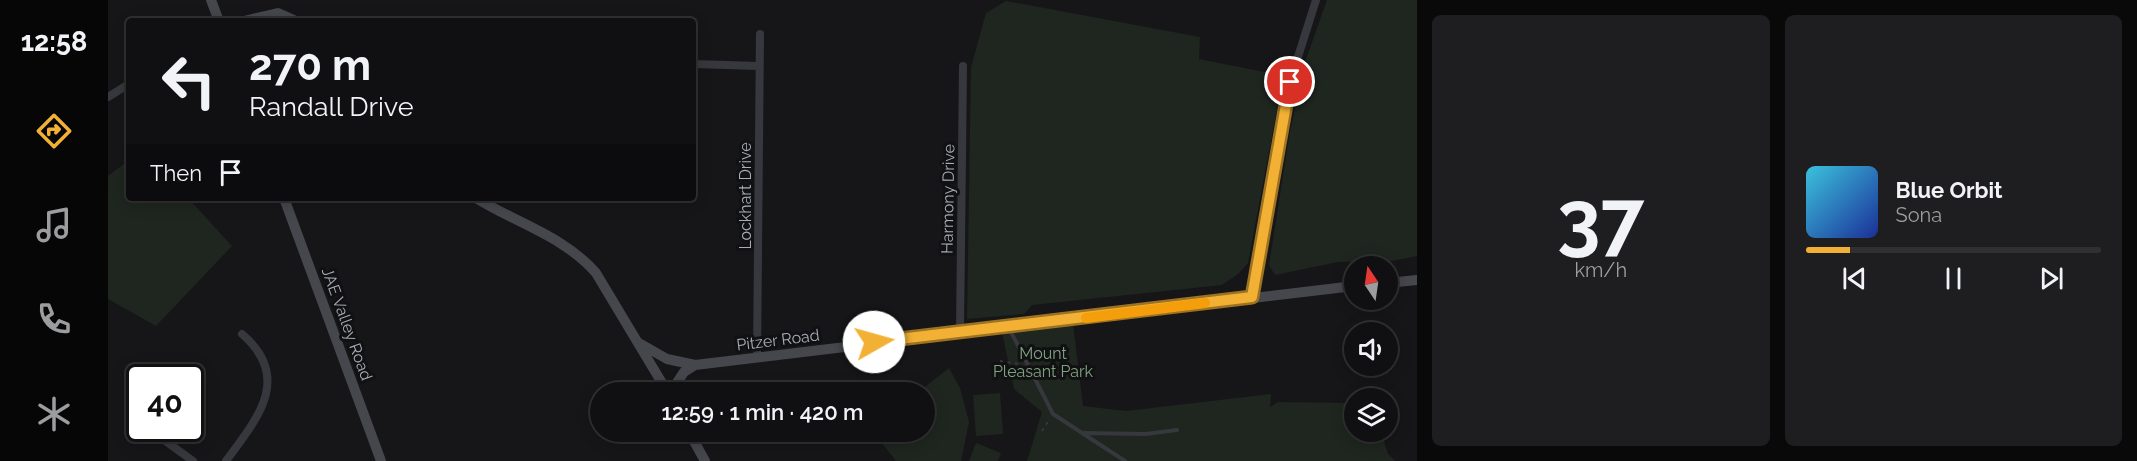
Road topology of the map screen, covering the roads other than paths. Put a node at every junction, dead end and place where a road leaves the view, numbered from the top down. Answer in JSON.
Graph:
{"nodes":[{"id":1,"x":211,"y":0,"type":"edge"},
{"id":2,"x":1316,"y":0,"type":"edge"},
{"id":3,"x":218,"y":18,"type":"edge"},
{"id":4,"x":257,"y":18,"type":"edge"},
{"id":5,"x":290,"y":18,"type":"edge"},
{"id":6,"x":760,"y":34,"type":"dead end"},
{"id":7,"x":696,"y":64,"type":"edge"},
{"id":8,"x":759,"y":66,"type":"junction"},
{"id":9,"x":963,"y":66,"type":"dead end"},
{"id":10,"x":126,"y":86,"type":"edge"},
{"id":11,"x":108,"y":97,"type":"edge"},
{"id":12,"x":285,"y":201,"type":"edge"},
{"id":13,"x":482,"y":201,"type":"edge"},
{"id":14,"x":1417,"y":280,"type":"edge"},
{"id":15,"x":1398,"y":282,"type":"edge"},
{"id":16,"x":1344,"y":287,"type":"edge"},
{"id":17,"x":1252,"y":297,"type":"junction"},
{"id":18,"x":1010,"y":326,"type":"junction"},
{"id":19,"x":960,"y":332,"type":"junction"},
{"id":20,"x":242,"y":334,"type":"dead end"},
{"id":21,"x":639,"y":343,"type":"junction"},
{"id":22,"x":757,"y":358,"type":"junction"},
{"id":23,"x":695,"y":365,"type":"junction"},
{"id":24,"x":662,"y":382,"type":"edge"},
{"id":25,"x":677,"y":382,"type":"edge"},
{"id":26,"x":1177,"y":430,"type":"dead end"},
{"id":27,"x":1083,"y":433,"type":"junction"},
{"id":28,"x":167,"y":442,"type":"edge"},
{"id":29,"x":695,"y":442,"type":"edge"},
{"id":30,"x":194,"y":461,"type":"edge"},
{"id":31,"x":226,"y":461,"type":"edge"},
{"id":32,"x":381,"y":461,"type":"edge"},
{"id":33,"x":705,"y":461,"type":"edge"},
{"id":34,"x":1125,"y":461,"type":"edge"}],
"edges":[{"from":1,"to":3,"type":"street"},
{"from":2,"to":17,"type":"street"},
{"from":4,"to":5,"type":"street"},
{"from":6,"to":8,"type":"street","name":"Lockhart Drive"},
{"from":7,"to":8,"type":"street"},
{"from":8,"to":22,"type":"street","name":"Lockhart Drive"},
{"from":9,"to":19,"type":"street","name":"Harmony Drive"},
{"from":10,"to":11,"type":"street"},
{"from":12,"to":32,"type":"street","name":"JAE Valley Road"},
{"from":13,"to":21,"type":"street"},
{"from":14,"to":15,"type":"street"},
{"from":16,"to":17,"type":"street","name":"Pitzer Road"},
{"from":17,"to":18,"type":"street","name":"Pitzer Road"},
{"from":18,"to":19,"type":"street","name":"Pitzer Road"},
{"from":18,"to":27,"type":"lane"},
{"from":19,"to":22,"type":"street","name":"Pitzer Road"},
{"from":20,"to":31,"type":"street"},
{"from":21,"to":23,"type":"street","name":"Pitzer Road"},
{"from":21,"to":24,"type":"street"},
{"from":22,"to":23,"type":"street","name":"Pitzer Road"},
{"from":23,"to":25,"type":"street"},
{"from":26,"to":27,"type":"lane"},
{"from":27,"to":34,"type":"lane"},
{"from":28,"to":30,"type":"street"},
{"from":29,"to":33,"type":"street"}]}
